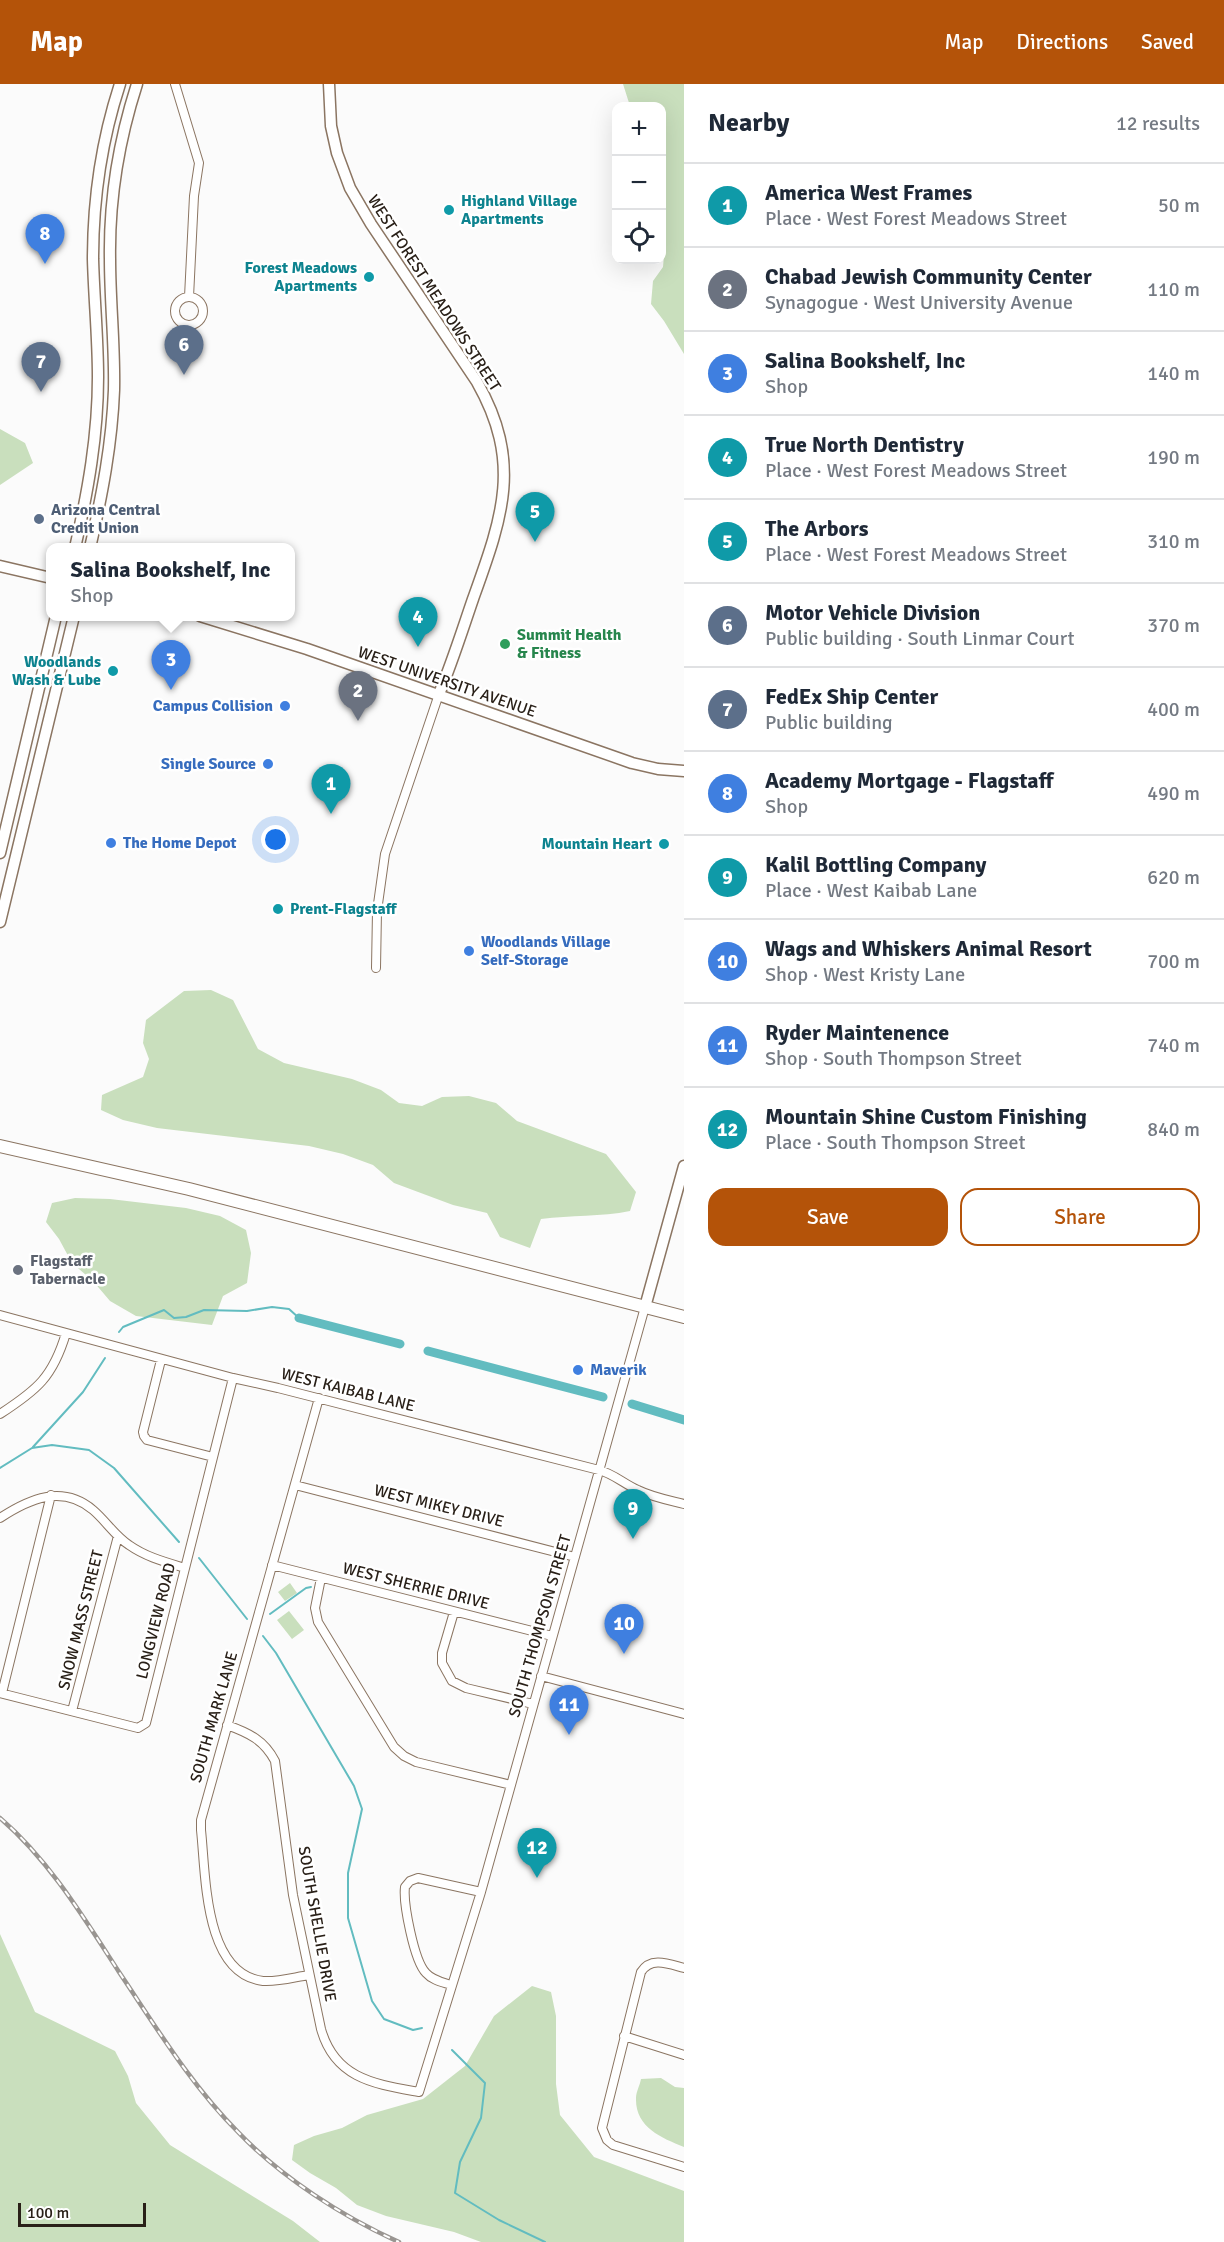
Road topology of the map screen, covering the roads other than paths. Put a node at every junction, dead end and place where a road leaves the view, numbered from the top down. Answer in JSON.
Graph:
{"nodes":[{"id":1,"x":120,"y":84,"type":"edge"},
{"id":2,"x":137,"y":84,"type":"edge"},
{"id":3,"x":175,"y":84,"type":"edge"},
{"id":4,"x":328,"y":84,"type":"edge"},
{"id":5,"x":189,"y":297,"type":"dead end"},
{"id":6,"x":76,"y":543,"type":"edge"},
{"id":7,"x":91,"y":543,"type":"edge"},
{"id":8,"x":0,"y":566,"type":"edge"},
{"id":9,"x":46,"y":577,"type":"edge"},
{"id":10,"x":55,"y":621,"type":"edge"},
{"id":11,"x":73,"y":621,"type":"edge"},
{"id":12,"x":217,"y":621,"type":"edge"},
{"id":13,"x":439,"y":694,"type":"junction"},
{"id":14,"x":684,"y":771,"type":"edge"},
{"id":15,"x":3,"y":830,"type":"edge"},
{"id":16,"x":20,"y":835,"type":"junction"},
{"id":17,"x":0,"y":853,"type":"edge"},
{"id":18,"x":0,"y":922,"type":"edge"},
{"id":19,"x":376,"y":968,"type":"dead end"},
{"id":20,"x":0,"y":1146,"type":"edge"},
{"id":21,"x":684,"y":1166,"type":"edge"},
{"id":22,"x":645,"y":1307,"type":"junction"},
{"id":23,"x":0,"y":1316,"type":"edge"},
{"id":24,"x":684,"y":1317,"type":"edge"},
{"id":25,"x":66,"y":1333,"type":"junction"},
{"id":26,"x":161,"y":1359,"type":"junction"},
{"id":27,"x":233,"y":1378,"type":"junction"},
{"id":28,"x":319,"y":1398,"type":"junction"},
{"id":29,"x":0,"y":1414,"type":"edge"},
{"id":30,"x":213,"y":1457,"type":"junction"},
{"id":31,"x":599,"y":1470,"type":"junction"},
{"id":32,"x":295,"y":1485,"type":"junction"},
{"id":33,"x":51,"y":1495,"type":"junction"},
{"id":34,"x":684,"y":1504,"type":"edge"},
{"id":35,"x":0,"y":1518,"type":"edge"},
{"id":36,"x":118,"y":1536,"type":"junction"},
{"id":37,"x":575,"y":1557,"type":"junction"},
{"id":38,"x":273,"y":1565,"type":"junction"},
{"id":39,"x":185,"y":1568,"type":"junction"},
{"id":40,"x":321,"y":1578,"type":"junction"},
{"id":41,"x":454,"y":1612,"type":"junction"},
{"id":42,"x":552,"y":1636,"type":"junction"},
{"id":43,"x":541,"y":1676,"type":"junction"},
{"id":44,"x":1,"y":1693,"type":"edge"},
{"id":45,"x":533,"y":1704,"type":"junction"},
{"id":46,"x":72,"y":1711,"type":"junction"},
{"id":47,"x":684,"y":1714,"type":"edge"},
{"id":48,"x":227,"y":1725,"type":"junction"},
{"id":49,"x":511,"y":1785,"type":"junction"},
{"id":50,"x":481,"y":1892,"type":"junction"},
{"id":51,"x":684,"y":1968,"type":"edge"},
{"id":52,"x":309,"y":1975,"type":"junction"},
{"id":53,"x":451,"y":1985,"type":"junction"},
{"id":54,"x":624,"y":2036,"type":"junction"},
{"id":55,"x":684,"y":2055,"type":"edge"},
{"id":56,"x":419,"y":2092,"type":"joint"},
{"id":57,"x":684,"y":2168,"type":"edge"}],
"edges":[{"from":1,"to":6,"type":"street"},
{"from":2,"to":7,"type":"street"},
{"from":3,"to":5,"type":"street"},
{"from":4,"to":13,"type":"street","name":"WEST FOREST MEADOWS STREET"},
{"from":8,"to":9,"type":"street"},
{"from":10,"to":15,"type":"street"},
{"from":11,"to":16,"type":"street"},
{"from":12,"to":13,"type":"street","name":"WEST UNIVERSITY AVENUE"},
{"from":13,"to":14,"type":"street","name":"WEST UNIVERSITY AVENUE"},
{"from":13,"to":19,"type":"street","name":"WEST FOREST MEADOWS STREET"},
{"from":15,"to":16,"type":"street"},
{"from":15,"to":17,"type":"street"},
{"from":16,"to":18,"type":"street"},
{"from":20,"to":22,"type":"main road"},
{"from":21,"to":22,"type":"street","name":"SOUTH THOMPSON STREET"},
{"from":22,"to":24,"type":"main road"},
{"from":22,"to":31,"type":"street","name":"SOUTH THOMPSON STREET"},
{"from":23,"to":25,"type":"street","name":"WEST KAIBAB LANE"},
{"from":25,"to":26,"type":"street","name":"WEST KAIBAB LANE"},
{"from":25,"to":29,"type":"street"},
{"from":26,"to":27,"type":"street","name":"WEST KAIBAB LANE"},
{"from":26,"to":30,"type":"street"},
{"from":27,"to":28,"type":"street","name":"WEST KAIBAB LANE"},
{"from":27,"to":30,"type":"street","name":"LONGVIEW ROAD"},
{"from":28,"to":31,"type":"street","name":"WEST KAIBAB LANE"},
{"from":28,"to":32,"type":"street","name":"SOUTH MARK LANE"},
{"from":30,"to":39,"type":"street","name":"LONGVIEW ROAD"},
{"from":31,"to":34,"type":"street","name":"WEST KAIBAB LANE"},
{"from":31,"to":37,"type":"street","name":"SOUTH THOMPSON STREET"},
{"from":32,"to":37,"type":"street","name":"WEST MIKEY DRIVE"},
{"from":32,"to":38,"type":"street","name":"SOUTH MARK LANE"},
{"from":33,"to":35,"type":"street"},
{"from":33,"to":36,"type":"street"},
{"from":33,"to":44,"type":"street"},
{"from":36,"to":39,"type":"street"},
{"from":36,"to":46,"type":"street","name":"SNOW MASS STREET"},
{"from":37,"to":42,"type":"street","name":"SOUTH THOMPSON STREET"},
{"from":38,"to":40,"type":"street","name":"WEST SHERRIE DRIVE"},
{"from":38,"to":48,"type":"street","name":"SOUTH MARK LANE"},
{"from":39,"to":46,"type":"street","name":"LONGVIEW ROAD"},
{"from":40,"to":41,"type":"street","name":"WEST SHERRIE DRIVE"},
{"from":40,"to":49,"type":"street"},
{"from":41,"to":42,"type":"street","name":"WEST SHERRIE DRIVE"},
{"from":41,"to":45,"type":"street"},
{"from":42,"to":43,"type":"street","name":"SOUTH THOMPSON STREET"},
{"from":43,"to":45,"type":"street","name":"SOUTH THOMPSON STREET"},
{"from":43,"to":47,"type":"street"},
{"from":44,"to":46,"type":"street","name":"LONGVIEW ROAD"},
{"from":45,"to":49,"type":"street","name":"SOUTH THOMPSON STREET"},
{"from":48,"to":52,"type":"street","name":"SOUTH SHELLIE DRIVE"},
{"from":48,"to":52,"type":"street","name":"SOUTH MARK LANE"},
{"from":49,"to":50,"type":"street","name":"SOUTH THOMPSON STREET"},
{"from":50,"to":53,"type":"street","name":"SOUTH THOMPSON STREET"},
{"from":50,"to":53,"type":"street"},
{"from":51,"to":54,"type":"street"},
{"from":52,"to":56,"type":"street","name":"SOUTH SHELLIE DRIVE"},
{"from":53,"to":56,"type":"street","name":"SOUTH THOMPSON STREET"},
{"from":54,"to":55,"type":"street"},
{"from":54,"to":57,"type":"street"}]}
